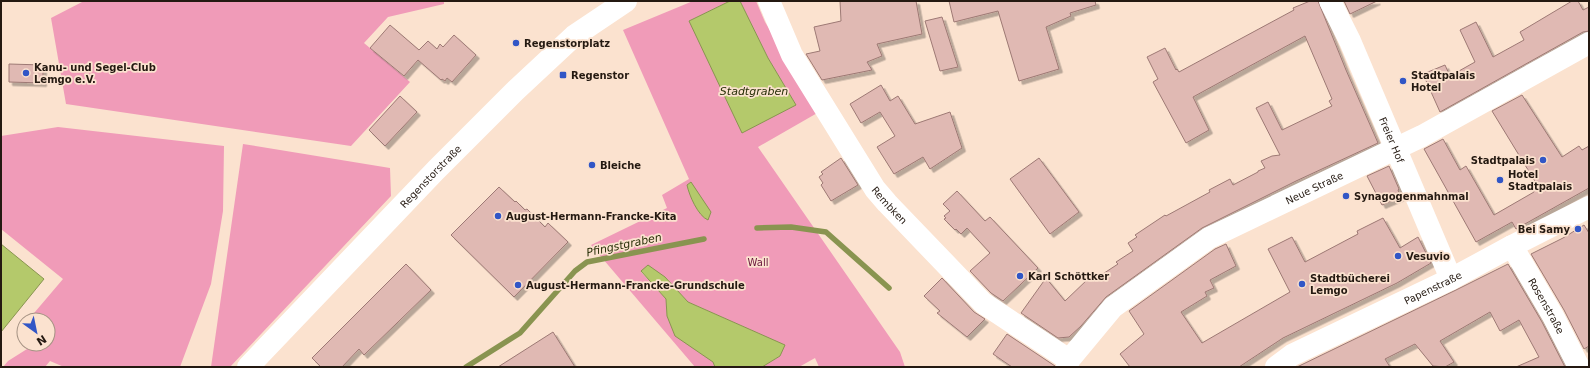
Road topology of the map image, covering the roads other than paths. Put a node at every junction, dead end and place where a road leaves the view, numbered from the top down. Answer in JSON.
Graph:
{"nodes":[{"id":1,"x":626,"y":1,"type":"edge"},
{"id":2,"x":769,"y":1,"type":"edge"},
{"id":3,"x":1330,"y":1,"type":"edge"},
{"id":4,"x":1589,"y":43,"type":"edge"},
{"id":5,"x":1396,"y":149,"type":"junction"},
{"id":6,"x":1589,"y":207,"type":"edge"},
{"id":7,"x":1512,"y":246,"type":"junction"},
{"id":8,"x":1451,"y":279,"type":"junction"},
{"id":9,"x":1068,"y":364,"type":"edge"},
{"id":10,"x":248,"y":367,"type":"edge"},
{"id":11,"x":1276,"y":367,"type":"edge"},
{"id":12,"x":1579,"y":367,"type":"edge"}],
"edges":[{"from":1,"to":10,"type":"street","name":"Regenstorstraße"},
{"from":2,"to":9,"type":"street","name":"Rembken"},
{"from":3,"to":5,"type":"street","name":"Freier Hof"},
{"from":4,"to":5,"type":"street","name":"Neue Straße"},
{"from":5,"to":8,"type":"street","name":"Freier Hof"},
{"from":5,"to":9,"type":"street","name":"Neue Straße"},
{"from":6,"to":7,"type":"street","name":"Papenstraße"},
{"from":7,"to":8,"type":"street","name":"Papenstraße"},
{"from":7,"to":12,"type":"street","name":"Rosenstraße"},
{"from":8,"to":11,"type":"street","name":"Papenstraße"}]}
